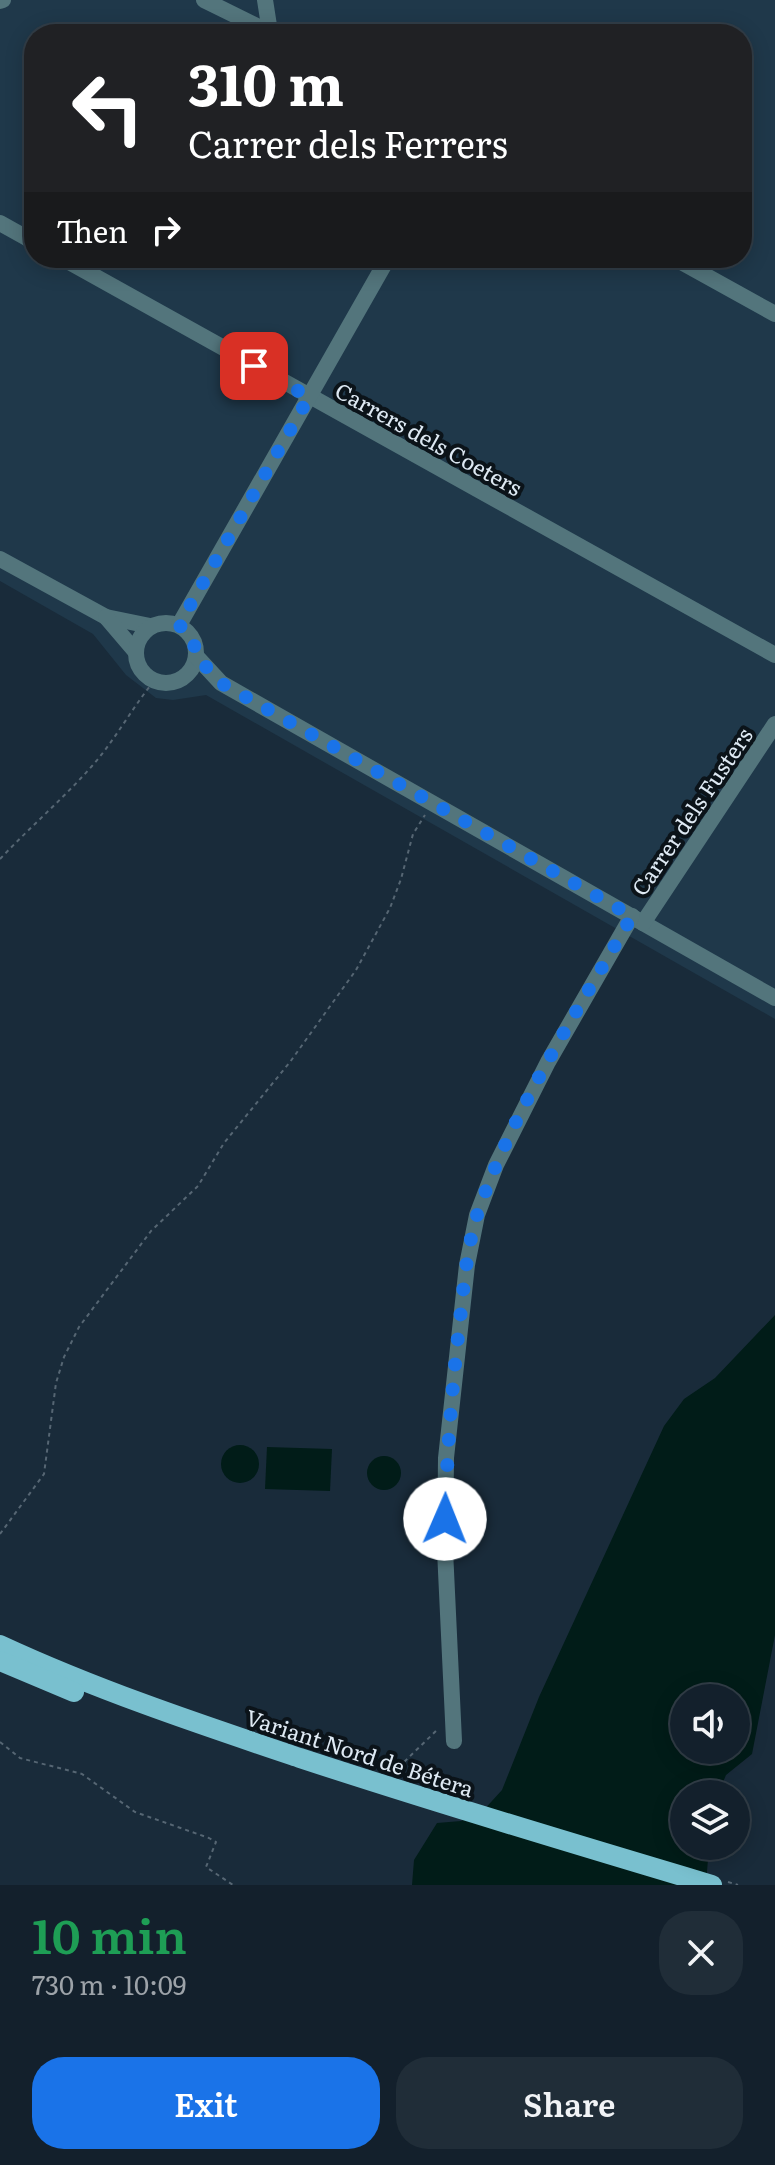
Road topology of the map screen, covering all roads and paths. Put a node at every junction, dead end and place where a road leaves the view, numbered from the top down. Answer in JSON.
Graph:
{"nodes":[{"id":1,"x":204,"y":0,"type":"edge"},
{"id":2,"x":265,"y":0,"type":"edge"},
{"id":3,"x":253,"y":24,"type":"edge"},
{"id":4,"x":269,"y":24,"type":"edge"},
{"id":5,"x":0,"y":223,"type":"edge"},
{"id":6,"x":24,"y":236,"type":"edge"},
{"id":7,"x":80,"y":268,"type":"edge"},
{"id":8,"x":382,"y":268,"type":"edge"},
{"id":9,"x":692,"y":268,"type":"edge"},
{"id":10,"x":775,"y":314,"type":"edge"},
{"id":11,"x":309,"y":397,"type":"junction"},
{"id":12,"x":0,"y":559,"type":"edge"},
{"id":13,"x":106,"y":617,"type":"junction"},
{"id":14,"x":179,"y":625,"type":"junction"},
{"id":15,"x":150,"y":626,"type":"junction"},
{"id":16,"x":135,"y":651,"type":"junction"},
{"id":17,"x":775,"y":655,"type":"edge"},
{"id":18,"x":196,"y":656,"type":"junction"},
{"id":19,"x":181,"y":679,"type":"junction"},
{"id":20,"x":154,"y":681,"type":"junction"},
{"id":21,"x":221,"y":683,"type":"junction"},
{"id":22,"x":775,"y":724,"type":"edge"},
{"id":23,"x":433,"y":803,"type":"junction"},
{"id":24,"x":0,"y":859,"type":"edge"},
{"id":25,"x":638,"y":920,"type":"junction"},
{"id":26,"x":775,"y":998,"type":"edge"},
{"id":27,"x":0,"y":1534,"type":"edge"},
{"id":28,"x":0,"y":1645,"type":"edge"},
{"id":29,"x":0,"y":1661,"type":"edge"},
{"id":30,"x":453,"y":1714,"type":"junction"},
{"id":31,"x":454,"y":1741,"type":"dead end"},
{"id":32,"x":0,"y":1742,"type":"edge"},
{"id":33,"x":362,"y":1763,"type":"dead end"},
{"id":34,"x":381,"y":1792,"type":"junction"},
{"id":35,"x":718,"y":1883,"type":"edge"},
{"id":36,"x":233,"y":1885,"type":"edge"},
{"id":37,"x":667,"y":1885,"type":"edge"},
{"id":38,"x":738,"y":1885,"type":"edge"}],
"edges":[{"from":1,"to":3,"type":"street"},
{"from":2,"to":4,"type":"street"},
{"from":5,"to":6,"type":"street"},
{"from":7,"to":11,"type":"street","name":"Carrers dels Coeters"},
{"from":8,"to":11,"type":"street"},
{"from":9,"to":10,"type":"street"},
{"from":11,"to":14,"type":"street"},
{"from":11,"to":17,"type":"street","name":"Carrers dels Coeters"},
{"from":12,"to":13,"type":"street"},
{"from":13,"to":15,"type":"street"},
{"from":13,"to":16,"type":"street"},
{"from":14,"to":15,"type":"street"},
{"from":14,"to":18,"type":"street"},
{"from":15,"to":16,"type":"street"},
{"from":16,"to":20,"type":"street"},
{"from":18,"to":19,"type":"street"},
{"from":18,"to":21,"type":"street"},
{"from":19,"to":20,"type":"street"},
{"from":19,"to":21,"type":"street"},
{"from":20,"to":24,"type":"path"},
{"from":21,"to":23,"type":"street"},
{"from":22,"to":25,"type":"street","name":"Carrer dels Fusters"},
{"from":23,"to":25,"type":"street"},
{"from":23,"to":27,"type":"path"},
{"from":25,"to":26,"type":"street"},
{"from":25,"to":30,"type":"street","name":"Carrer dels Fusters"},
{"from":28,"to":34,"type":"main road","name":"Variant Nord de Bétera"},
{"from":29,"to":34,"type":"main road","name":"Variant Nord de Bétera"},
{"from":30,"to":31,"type":"street","name":"Carrer dels Fusters"},
{"from":30,"to":33,"type":"path"},
{"from":32,"to":36,"type":"path"},
{"from":34,"to":35,"type":"main road","name":"Variant Nord de Bétera"},
{"from":34,"to":37,"type":"main road","name":"Variant Nord de Bétera"},
{"from":35,"to":38,"type":"path"}]}
